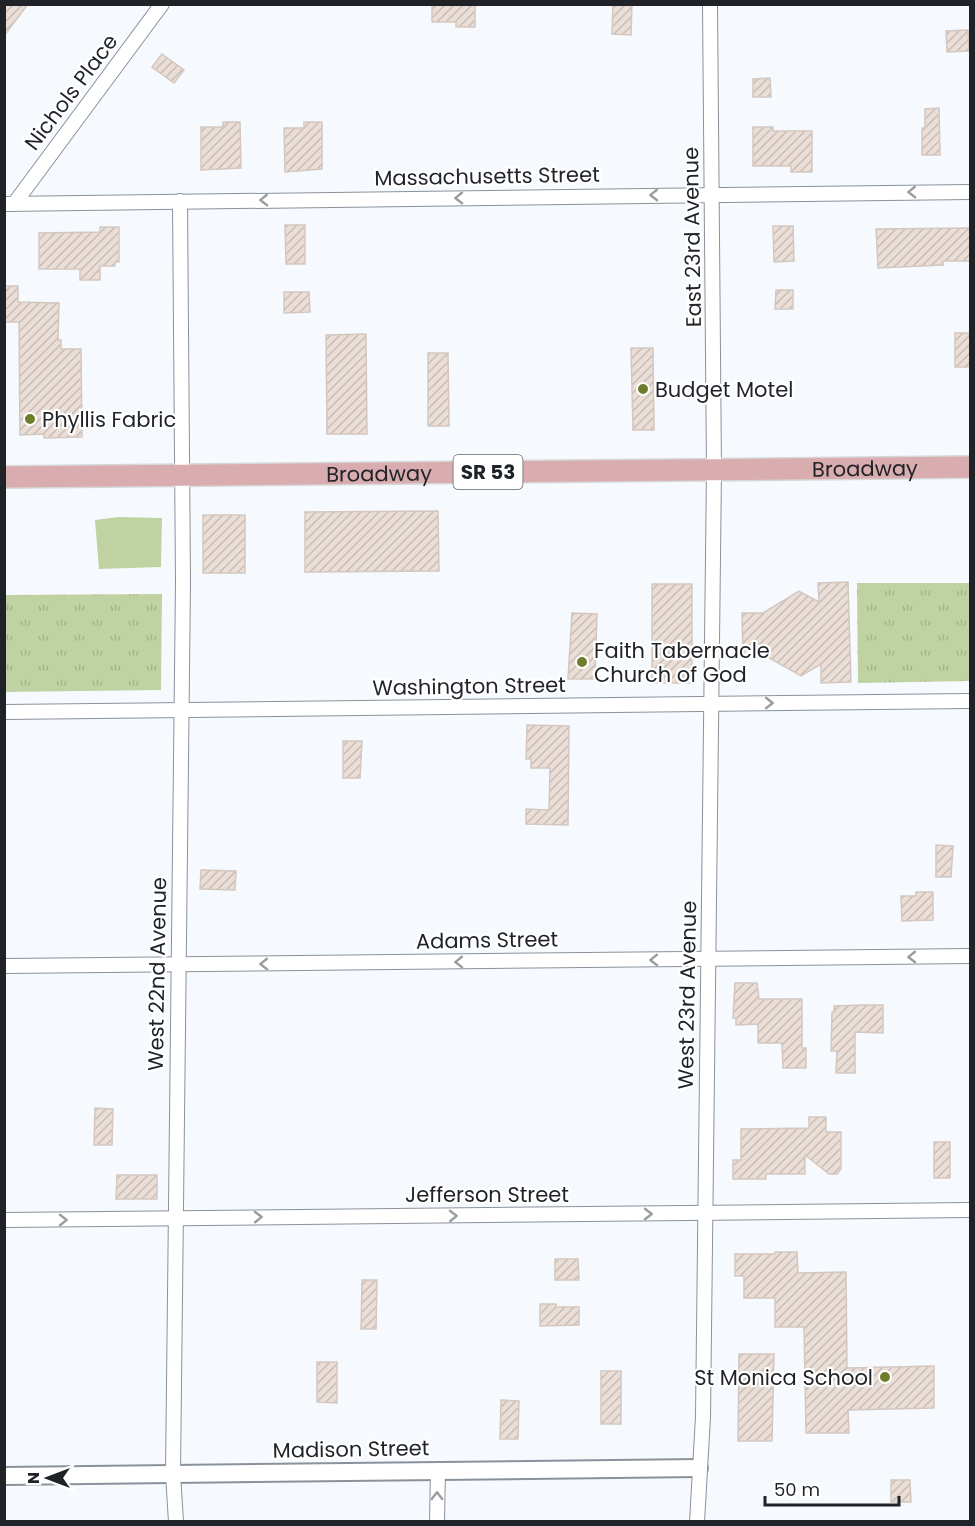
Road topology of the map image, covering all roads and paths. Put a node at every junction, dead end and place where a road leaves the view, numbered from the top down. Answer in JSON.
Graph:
{"nodes":[{"id":1,"x":162,"y":4,"type":"edge"},
{"id":2,"x":710,"y":4,"type":"edge"},
{"id":3,"x":970,"y":192,"type":"edge"},
{"id":4,"x":712,"y":195,"type":"junction"},
{"id":5,"x":180,"y":201,"type":"junction"},
{"id":6,"x":9,"y":204,"type":"edge"},
{"id":7,"x":970,"y":467,"type":"edge"},
{"id":8,"x":714,"y":470,"type":"junction"},
{"id":9,"x":183,"y":475,"type":"junction"},
{"id":10,"x":4,"y":477,"type":"edge"},
{"id":11,"x":970,"y":701,"type":"edge"},
{"id":12,"x":710,"y":703,"type":"junction"},
{"id":13,"x":182,"y":711,"type":"junction"},
{"id":14,"x":4,"y":712,"type":"edge"},
{"id":15,"x":970,"y":956,"type":"edge"},
{"id":16,"x":708,"y":959,"type":"junction"},
{"id":17,"x":179,"y":964,"type":"junction"},
{"id":18,"x":4,"y":966,"type":"edge"},
{"id":19,"x":970,"y":1210,"type":"edge"},
{"id":20,"x":705,"y":1214,"type":"junction"},
{"id":21,"x":174,"y":1218,"type":"junction"},
{"id":22,"x":4,"y":1221,"type":"edge"},
{"id":23,"x":699,"y":1468,"type":"junction"},
{"id":24,"x":438,"y":1470,"type":"junction"},
{"id":25,"x":173,"y":1474,"type":"junction"},
{"id":26,"x":4,"y":1476,"type":"edge"},
{"id":27,"x":176,"y":1521,"type":"edge"},
{"id":28,"x":437,"y":1521,"type":"edge"},
{"id":29,"x":697,"y":1521,"type":"edge"}],
"edges":[{"from":1,"to":6,"type":"street","name":"Nichols Place"},
{"from":2,"to":4,"type":"street","name":"East 23rd Avenue"},
{"from":3,"to":4,"type":"street","name":"Massachusetts Street","one_way":true},
{"from":4,"to":5,"type":"street","name":"Massachusetts Street","one_way":true},
{"from":4,"to":8,"type":"street","name":"East 23rd Avenue"},
{"from":5,"to":6,"type":"street","name":"Massachusetts Street"},
{"from":5,"to":9,"type":"street","name":"West 22nd Avenue"},
{"from":7,"to":8,"type":"main road","name":"Broadway","number":"SR 53"},
{"from":8,"to":9,"type":"main road","name":"Broadway","number":"SR 53"},
{"from":8,"to":12,"type":"street","name":"West 23rd Avenue"},
{"from":9,"to":10,"type":"main road","name":"Broadway","number":"SR 53"},
{"from":9,"to":13,"type":"street","name":"West 22nd Avenue"},
{"from":12,"to":11,"type":"street","name":"Washington Street","one_way":true},
{"from":12,"to":13,"type":"street","name":"Washington Street"},
{"from":12,"to":16,"type":"street","name":"West 23rd Avenue"},
{"from":13,"to":14,"type":"street","name":"Washington Street"},
{"from":13,"to":17,"type":"street","name":"West 22nd Avenue"},
{"from":15,"to":16,"type":"street","name":"Adams Street","one_way":true},
{"from":16,"to":17,"type":"street","name":"Adams Street","one_way":true},
{"from":16,"to":20,"type":"street","name":"West 23rd Avenue"},
{"from":17,"to":18,"type":"street","name":"Adams Street"},
{"from":17,"to":21,"type":"street","name":"West 22nd Avenue"},
{"from":19,"to":20,"type":"street","name":"Jefferson Street"},
{"from":21,"to":20,"type":"street","name":"Jefferson Street","one_way":true},
{"from":20,"to":23,"type":"street","name":"West 23rd Avenue"},
{"from":22,"to":21,"type":"street","name":"Jefferson Street","one_way":true},
{"from":21,"to":25,"type":"street","name":"West 22nd Avenue"},
{"from":23,"to":24,"type":"street","name":"Madison Street"},
{"from":23,"to":29,"type":"street","name":"West 23rd Avenue"},
{"from":24,"to":25,"type":"street","name":"Madison Street"},
{"from":28,"to":24,"type":"street","one_way":true},
{"from":25,"to":26,"type":"street","name":"Madison Street"},
{"from":25,"to":27,"type":"street","name":"West 22nd Avenue"}]}
